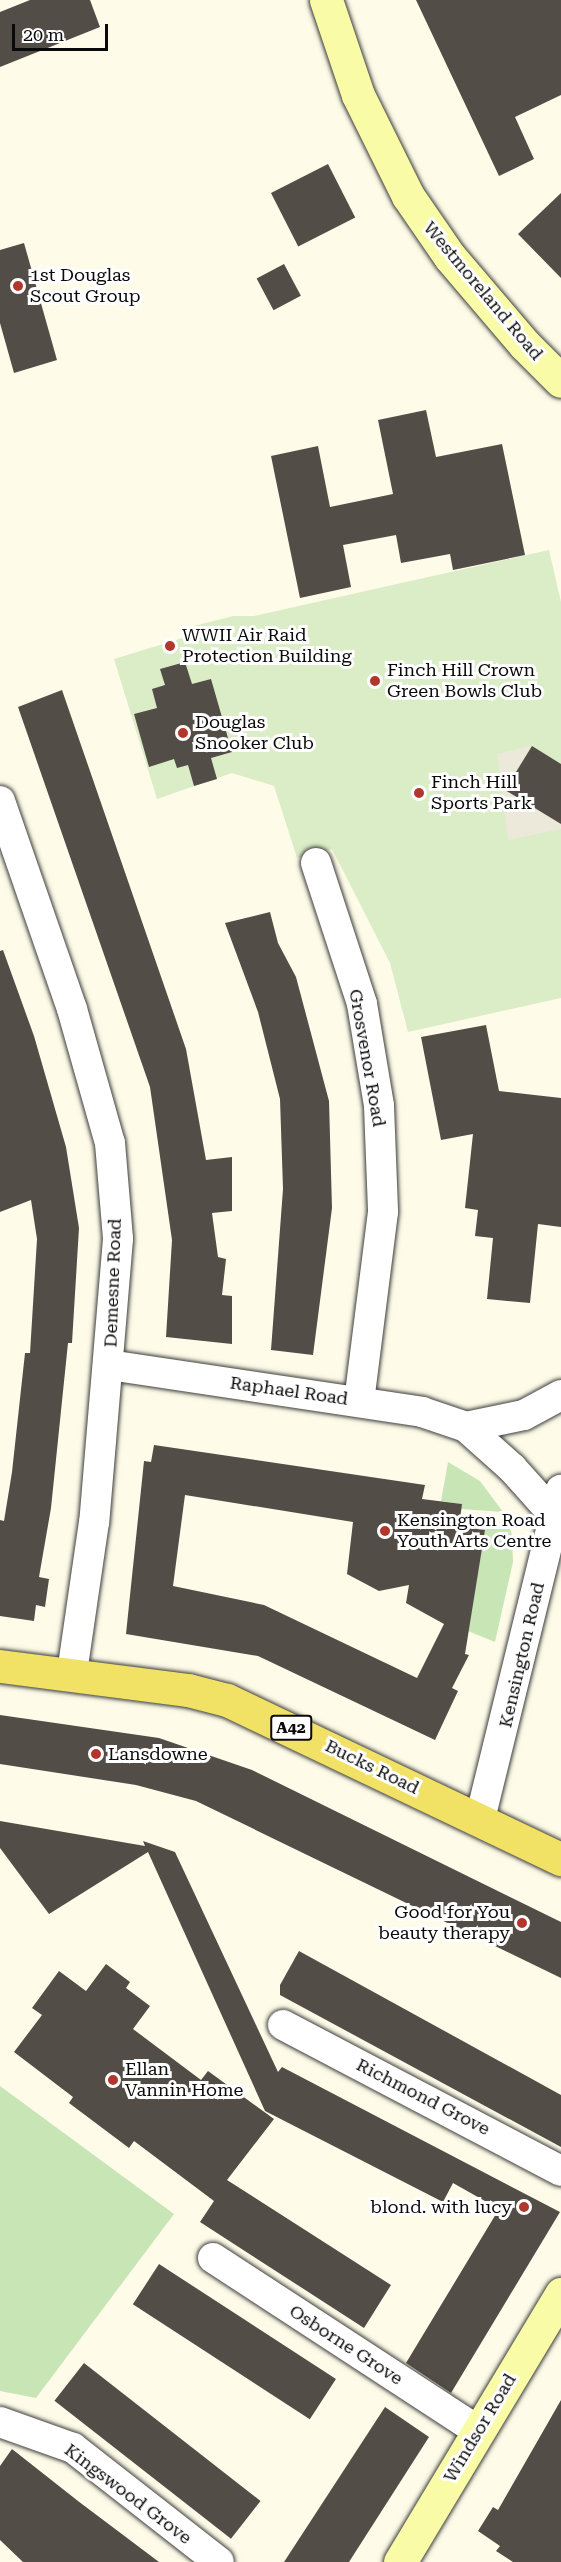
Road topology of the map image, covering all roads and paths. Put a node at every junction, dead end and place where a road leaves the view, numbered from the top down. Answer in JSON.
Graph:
{"nodes":[{"id":1,"x":326,"y":0,"type":"edge"},
{"id":2,"x":561,"y":381,"type":"edge"},
{"id":3,"x":0,"y":801,"type":"edge"},
{"id":4,"x":316,"y":863,"type":"dead end"},
{"id":5,"x":109,"y":1365,"type":"junction"},
{"id":6,"x":561,"y":1395,"type":"edge"},
{"id":7,"x":359,"y":1401,"type":"junction"},
{"id":8,"x":466,"y":1427,"type":"junction"},
{"id":9,"x":558,"y":1503,"type":"edge"},
{"id":10,"x":0,"y":1666,"type":"edge"},
{"id":11,"x":72,"y":1673,"type":"junction"},
{"id":12,"x":480,"y":1819,"type":"junction"},
{"id":13,"x":561,"y":1859,"type":"edge"},
{"id":14,"x":283,"y":2025,"type":"dead end"},
{"id":15,"x":561,"y":2171,"type":"edge"},
{"id":16,"x":213,"y":2258,"type":"dead end"},
{"id":17,"x":561,"y":2294,"type":"edge"},
{"id":18,"x":0,"y":2422,"type":"edge"},
{"id":19,"x":478,"y":2432,"type":"junction"},
{"id":20,"x":219,"y":2562,"type":"edge"},
{"id":21,"x":400,"y":2562,"type":"edge"}],
"edges":[{"from":1,"to":2,"type":"main road","name":"Westmoreland Road"},
{"from":3,"to":5,"type":"street","name":"Demesne Road"},
{"from":4,"to":7,"type":"street","name":"Grosvenor Road"},
{"from":5,"to":7,"type":"street","name":"Raphael Road"},
{"from":5,"to":11,"type":"street","name":"Demesne Road"},
{"from":6,"to":8,"type":"street"},
{"from":7,"to":8,"type":"street","name":"Raphael Road"},
{"from":8,"to":9,"type":"street","name":"Raphael Road"},
{"from":9,"to":12,"type":"street","name":"Kensington Road"},
{"from":10,"to":11,"type":"main road","name":"Bucks Road","number":"A42"},
{"from":11,"to":12,"type":"main road","name":"Bucks Road","number":"A42"},
{"from":12,"to":13,"type":"main road","name":"Bucks Road","number":"A42"},
{"from":14,"to":15,"type":"street","name":"Richmond Grove"},
{"from":16,"to":19,"type":"street","name":"Osborne Grove"},
{"from":17,"to":19,"type":"main road","name":"Windsor Road"},
{"from":18,"to":20,"type":"street","name":"Kingswood Grove"},
{"from":19,"to":21,"type":"main road","name":"Windsor Road"}]}
